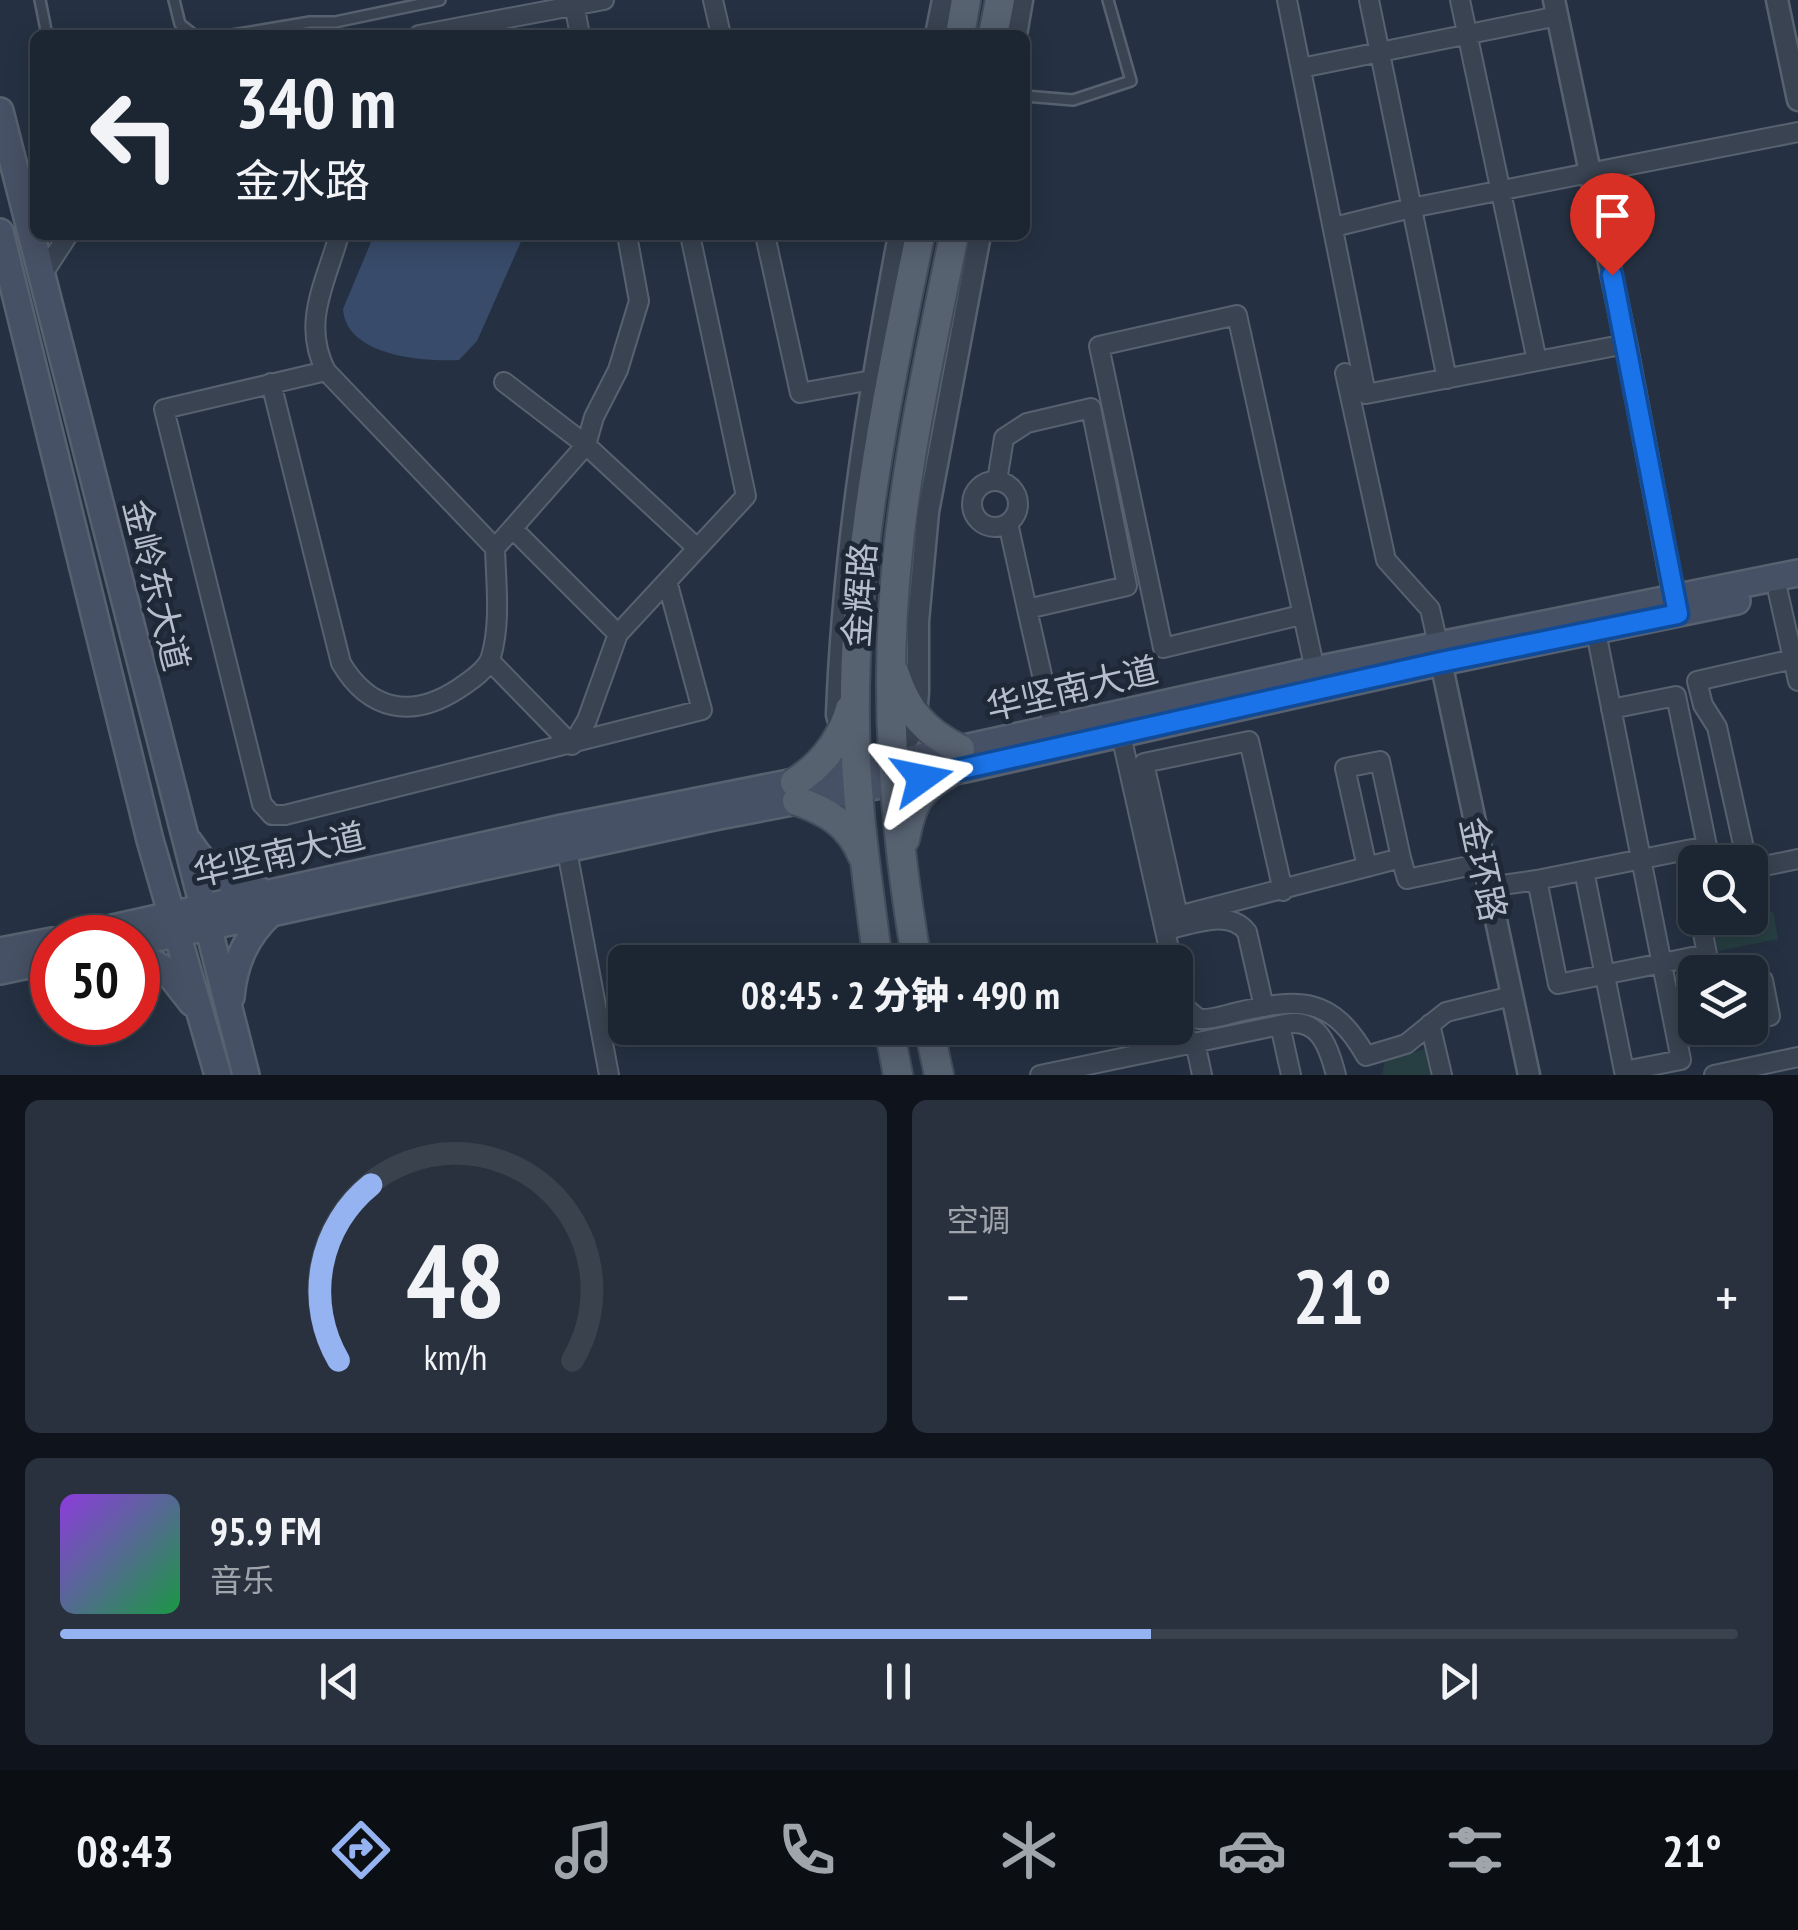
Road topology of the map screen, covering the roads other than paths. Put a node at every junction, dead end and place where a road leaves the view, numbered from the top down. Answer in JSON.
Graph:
{"nodes":[{"id":1,"x":40,"y":0,"type":"edge"},
{"id":2,"x":174,"y":0,"type":"edge"},
{"id":3,"x":440,"y":0,"type":"edge"},
{"id":4,"x":604,"y":0,"type":"edge"},
{"id":5,"x":713,"y":0,"type":"edge"},
{"id":6,"x":943,"y":0,"type":"edge"},
{"id":7,"x":966,"y":0,"type":"edge"},
{"id":8,"x":1000,"y":0,"type":"edge"},
{"id":9,"x":1022,"y":0,"type":"edge"},
{"id":10,"x":1108,"y":0,"type":"edge"},
{"id":11,"x":1286,"y":0,"type":"edge"},
{"id":12,"x":1369,"y":0,"type":"edge"},
{"id":13,"x":1460,"y":0,"type":"edge"},
{"id":14,"x":1777,"y":0,"type":"edge"},
{"id":15,"x":574,"y":4,"type":"junction"},
{"id":16,"x":1556,"y":8,"type":"edge"},
{"id":17,"x":46,"y":30,"type":"edge"},
{"id":18,"x":188,"y":30,"type":"edge"},
{"id":19,"x":262,"y":30,"type":"edge"},
{"id":20,"x":444,"y":30,"type":"edge"},
{"id":21,"x":579,"y":30,"type":"edge"},
{"id":22,"x":720,"y":30,"type":"edge"},
{"id":23,"x":937,"y":30,"type":"edge"},
{"id":24,"x":961,"y":30,"type":"edge"},
{"id":25,"x":995,"y":30,"type":"edge"},
{"id":26,"x":1017,"y":30,"type":"edge"},
{"id":27,"x":1466,"y":36,"type":"junction"},
{"id":28,"x":1379,"y":52,"type":"junction"},
{"id":29,"x":1301,"y":68,"type":"junction"},
{"id":30,"x":1030,"y":96,"type":"edge"},
{"id":31,"x":1798,"y":100,"type":"edge"},
{"id":32,"x":0,"y":111,"type":"edge"},
{"id":33,"x":1798,"y":132,"type":"edge"},
{"id":34,"x":1590,"y":172,"type":"junction"},
{"id":35,"x":1500,"y":190,"type":"junction"},
{"id":36,"x":1412,"y":208,"type":"junction"},
{"id":37,"x":30,"y":218,"type":"edge"},
{"id":38,"x":1334,"y":227,"type":"junction"},
{"id":39,"x":0,"y":236,"type":"edge"},
{"id":40,"x":35,"y":240,"type":"edge"},
{"id":41,"x":65,"y":240,"type":"edge"},
{"id":42,"x":337,"y":240,"type":"edge"},
{"id":43,"x":628,"y":240,"type":"edge"},
{"id":44,"x":691,"y":240,"type":"edge"},
{"id":45,"x":766,"y":240,"type":"edge"},
{"id":46,"x":898,"y":240,"type":"edge"},
{"id":47,"x":919,"y":240,"type":"edge"},
{"id":48,"x":953,"y":240,"type":"edge"},
{"id":49,"x":979,"y":240,"type":"edge"},
{"id":50,"x":42,"y":275,"type":"junction"},
{"id":51,"x":1626,"y":344,"type":"junction"},
{"id":52,"x":1537,"y":362,"type":"junction"},
{"id":53,"x":326,"y":371,"type":"junction"},
{"id":54,"x":1345,"y":373,"type":"dead end"},
{"id":55,"x":1448,"y":379,"type":"junction"},
{"id":56,"x":872,"y":380,"type":"junction"},
{"id":57,"x":504,"y":382,"type":"dead end"},
{"id":58,"x":271,"y":384,"type":"junction"},
{"id":59,"x":586,"y":445,"type":"junction"},
{"id":60,"x":997,"y":481,"type":"junction"},
{"id":61,"x":1008,"y":523,"type":"junction"},
{"id":62,"x":513,"y":529,"type":"junction"},
{"id":63,"x":494,"y":548,"type":"junction"},
{"id":64,"x":698,"y":548,"type":"junction"},
{"id":65,"x":1798,"y":573,"type":"edge"},
{"id":66,"x":667,"y":581,"type":"junction"},
{"id":67,"x":1788,"y":591,"type":"edge"},
{"id":68,"x":1676,"y":605,"type":"junction"},
{"id":69,"x":1028,"y":608,"type":"junction"},
{"id":70,"x":1300,"y":615,"type":"junction"},
{"id":71,"x":1596,"y":632,"type":"junction"},
{"id":72,"x":618,"y":634,"type":"junction"},
{"id":73,"x":1439,"y":653,"type":"junction"},
{"id":74,"x":1793,"y":658,"type":"junction"},
{"id":75,"x":490,"y":661,"type":"junction"},
{"id":76,"x":892,"y":663,"type":"junction"},
{"id":77,"x":1315,"y":670,"type":"junction"},
{"id":78,"x":1798,"y":681,"type":"edge"},
{"id":79,"x":856,"y":684,"type":"junction"},
{"id":80,"x":1611,"y":710,"type":"junction"},
{"id":81,"x":916,"y":718,"type":"junction"},
{"id":82,"x":1054,"y":728,"type":"junction"},
{"id":83,"x":842,"y":731,"type":"junction"},
{"id":84,"x":1121,"y":734,"type":"junction"},
{"id":85,"x":572,"y":745,"type":"junction"},
{"id":86,"x":955,"y":760,"type":"junction"},
{"id":87,"x":892,"y":773,"type":"junction"},
{"id":88,"x":858,"y":780,"type":"junction"},
{"id":89,"x":796,"y":792,"type":"junction"},
{"id":90,"x":183,"y":833,"type":"junction"},
{"id":91,"x":565,"y":838,"type":"junction"},
{"id":92,"x":150,"y":840,"type":"junction"},
{"id":93,"x":1706,"y":845,"type":"edge"},
{"id":94,"x":1744,"y":845,"type":"edge"},
{"id":95,"x":1678,"y":852,"type":"edge"},
{"id":96,"x":1402,"y":858,"type":"junction"},
{"id":97,"x":1641,"y":859,"type":"junction"},
{"id":98,"x":1798,"y":859,"type":"edge"},
{"id":99,"x":1483,"y":863,"type":"junction"},
{"id":100,"x":1768,"y":863,"type":"edge"},
{"id":101,"x":901,"y":865,"type":"junction"},
{"id":102,"x":1367,"y":867,"type":"junction"},
{"id":103,"x":866,"y":869,"type":"junction"},
{"id":104,"x":1584,"y":871,"type":"junction"},
{"id":105,"x":1537,"y":880,"type":"junction"},
{"id":106,"x":1488,"y":887,"type":"junction"},
{"id":107,"x":1283,"y":891,"type":"junction"},
{"id":108,"x":268,"y":902,"type":"junction"},
{"id":109,"x":128,"y":915,"type":"edge"},
{"id":110,"x":206,"y":916,"type":"junction"},
{"id":111,"x":175,"y":923,"type":"junction"},
{"id":112,"x":160,"y":924,"type":"edge"},
{"id":113,"x":1165,"y":930,"type":"junction"},
{"id":114,"x":160,"y":931,"type":"edge"},
{"id":115,"x":1703,"y":935,"type":"edge"},
{"id":116,"x":30,"y":945,"type":"edge"},
{"id":117,"x":876,"y":945,"type":"edge"},
{"id":118,"x":913,"y":945,"type":"edge"},
{"id":119,"x":1168,"y":945,"type":"edge"},
{"id":120,"x":0,"y":951,"type":"edge"},
{"id":121,"x":1662,"y":963,"type":"junction"},
{"id":122,"x":30,"y":965,"type":"edge"},
{"id":123,"x":160,"y":967,"type":"edge"},
{"id":124,"x":0,"y":971,"type":"edge"},
{"id":125,"x":1605,"y":975,"type":"junction"},
{"id":126,"x":1512,"y":996,"type":"junction"},
{"id":127,"x":1678,"y":996,"type":"edge"},
{"id":128,"x":1669,"y":998,"type":"junction"},
{"id":129,"x":1264,"y":1006,"type":"junction"},
{"id":130,"x":230,"y":1012,"type":"junction"},
{"id":131,"x":1193,"y":1014,"type":"edge"},
{"id":132,"x":202,"y":1018,"type":"junction"},
{"id":133,"x":1280,"y":1024,"type":"junction"},
{"id":134,"x":1430,"y":1024,"type":"junction"},
{"id":135,"x":1676,"y":1035,"type":"joint"},
{"id":136,"x":1195,"y":1042,"type":"junction"},
{"id":137,"x":892,"y":1045,"type":"edge"},
{"id":138,"x":933,"y":1045,"type":"edge"},
{"id":139,"x":1366,"y":1056,"type":"junction"},
{"id":140,"x":1798,"y":1057,"type":"edge"},
{"id":141,"x":1743,"y":1072,"type":"edge"},
{"id":142,"x":218,"y":1075,"type":"edge"},
{"id":143,"x":246,"y":1075,"type":"edge"},
{"id":144,"x":609,"y":1075,"type":"edge"},
{"id":145,"x":898,"y":1075,"type":"edge"},
{"id":146,"x":939,"y":1075,"type":"edge"},
{"id":147,"x":1040,"y":1075,"type":"edge"},
{"id":148,"x":1202,"y":1075,"type":"edge"},
{"id":149,"x":1291,"y":1075,"type":"edge"},
{"id":150,"x":1336,"y":1075,"type":"edge"},
{"id":151,"x":1370,"y":1075,"type":"edge"},
{"id":152,"x":1442,"y":1075,"type":"edge"},
{"id":153,"x":1529,"y":1075,"type":"edge"},
{"id":154,"x":1714,"y":1075,"type":"edge"}],
"edges":[{"from":1,"to":17,"type":"lane"},
{"from":2,"to":18,"type":"lane"},
{"from":3,"to":19,"type":"lane"},
{"from":4,"to":15,"type":"street"},
{"from":5,"to":22,"type":"street"},
{"from":6,"to":23,"type":"street"},
{"from":7,"to":24,"type":"main road"},
{"from":8,"to":25,"type":"main road"},
{"from":9,"to":26,"type":"street"},
{"from":10,"to":30,"type":"lane"},
{"from":11,"to":29,"type":"street"},
{"from":12,"to":28,"type":"street"},
{"from":13,"to":27,"type":"street"},
{"from":14,"to":31,"type":"street"},
{"from":15,"to":20,"type":"street"},
{"from":15,"to":21,"type":"street"},
{"from":16,"to":27,"type":"street"},
{"from":16,"to":34,"type":"street"},
{"from":27,"to":28,"type":"street"},
{"from":27,"to":35,"type":"street"},
{"from":28,"to":29,"type":"street"},
{"from":28,"to":36,"type":"street"},
{"from":29,"to":38,"type":"street"},
{"from":32,"to":37,"type":"main road","name":"金岭东大道"},
{"from":33,"to":34,"type":"street"},
{"from":34,"to":35,"type":"street"},
{"from":34,"to":51,"type":"street"},
{"from":35,"to":36,"type":"street"},
{"from":35,"to":52,"type":"street"},
{"from":36,"to":38,"type":"street"},
{"from":36,"to":55,"type":"street"},
{"from":38,"to":55,"type":"street"},
{"from":39,"to":92,"type":"main road","name":"金岭东大道"},
{"from":40,"to":50,"type":"main road","name":"金岭东大道"},
{"from":41,"to":50,"type":"street"},
{"from":42,"to":53,"type":"street"},
{"from":43,"to":59,"type":"street"},
{"from":44,"to":64,"type":"street"},
{"from":45,"to":56,"type":"street"},
{"from":46,"to":56,"type":"street"},
{"from":47,"to":79,"type":"main road","name":"金辉路"},
{"from":48,"to":76,"type":"main road","name":"金辉路"},
{"from":49,"to":81,"type":"street"},
{"from":50,"to":90,"type":"main road","name":"金岭东大道"},
{"from":51,"to":52,"type":"street"},
{"from":51,"to":68,"type":"street"},
{"from":52,"to":55,"type":"street"},
{"from":53,"to":58,"type":"street"},
{"from":53,"to":63,"type":"street"},
{"from":54,"to":73,"type":"street"},
{"from":56,"to":83,"type":"street"},
{"from":57,"to":59,"type":"street"},
{"from":58,"to":75,"type":"street"},
{"from":58,"to":85,"type":"street"},
{"from":59,"to":62,"type":"street"},
{"from":59,"to":64,"type":"street"},
{"from":60,"to":61,"type":"street"},
{"from":60,"to":61,"type":"street"},
{"from":60,"to":69,"type":"street"},
{"from":61,"to":69,"type":"street"},
{"from":62,"to":63,"type":"street"},
{"from":62,"to":72,"type":"street"},
{"from":63,"to":75,"type":"street"},
{"from":64,"to":66,"type":"street"},
{"from":65,"to":68,"type":"main road","name":"华坚南大道"},
{"from":66,"to":72,"type":"street"},
{"from":66,"to":85,"type":"street"},
{"from":67,"to":68,"type":"main road","name":"华坚南大道"},
{"from":67,"to":74,"type":"street"},
{"from":68,"to":71,"type":"main road","name":"华坚南大道"},
{"from":68,"to":73,"type":"main road","name":"华坚南大道"},
{"from":69,"to":82,"type":"street"},
{"from":70,"to":70,"type":"street"},
{"from":70,"to":77,"type":"street"},
{"from":71,"to":73,"type":"main road","name":"华坚南大道"},
{"from":71,"to":80,"type":"street"},
{"from":72,"to":85,"type":"street"},
{"from":73,"to":77,"type":"main road","name":"华坚南大道"},
{"from":73,"to":84,"type":"main road","name":"华坚南大道"},
{"from":73,"to":99,"type":"street","name":"金环路"},
{"from":74,"to":78,"type":"street"},
{"from":74,"to":94,"type":"street"},
{"from":75,"to":85,"type":"street"},
{"from":76,"to":81,"type":"main road"},
{"from":76,"to":87,"type":"main road","name":"金辉路"},
{"from":77,"to":82,"type":"main road","name":"华坚南大道"},
{"from":79,"to":83,"type":"main road"},
{"from":79,"to":88,"type":"main road","name":"金辉路"},
{"from":80,"to":93,"type":"street"},
{"from":80,"to":97,"type":"street"},
{"from":81,"to":86,"type":"main road"},
{"from":81,"to":87,"type":"street"},
{"from":82,"to":86,"type":"main road","name":"华坚南大道"},
{"from":83,"to":88,"type":"street"},
{"from":83,"to":89,"type":"main road"},
{"from":84,"to":86,"type":"main road","name":"华坚南大道"},
{"from":84,"to":113,"type":"street"},
{"from":86,"to":87,"type":"main road","name":"华坚南大道"},
{"from":86,"to":101,"type":"main road"},
{"from":87,"to":88,"type":"main road","name":"华坚南大道"},
{"from":87,"to":101,"type":"main road","name":"金辉路"},
{"from":88,"to":89,"type":"main road","name":"华坚南大道"},
{"from":88,"to":103,"type":"main road","name":"金辉路"},
{"from":89,"to":91,"type":"main road","name":"华坚南大道"},
{"from":89,"to":103,"type":"main road"},
{"from":90,"to":108,"type":"main road"},
{"from":90,"to":110,"type":"main road","name":"金岭东大道"},
{"from":91,"to":108,"type":"main road","name":"华坚南大道"},
{"from":91,"to":144,"type":"street"},
{"from":92,"to":109,"type":"main road"},
{"from":92,"to":111,"type":"main road","name":"金岭东大道"},
{"from":95,"to":97,"type":"street"},
{"from":96,"to":99,"type":"street"},
{"from":96,"to":102,"type":"street"},
{"from":96,"to":102,"type":"street"},
{"from":97,"to":104,"type":"street"},
{"from":97,"to":121,"type":"street"},
{"from":98,"to":100,"type":"street"},
{"from":99,"to":106,"type":"street","name":"金环路"},
{"from":101,"to":118,"type":"main road","name":"金辉路"},
{"from":102,"to":107,"type":"street"},
{"from":103,"to":117,"type":"main road","name":"金辉路"},
{"from":104,"to":105,"type":"street"},
{"from":104,"to":125,"type":"street"},
{"from":105,"to":106,"type":"street"},
{"from":105,"to":125,"type":"street"},
{"from":106,"to":126,"type":"street","name":"金环路"},
{"from":107,"to":107,"type":"street"},
{"from":108,"to":110,"type":"main road","name":"华坚南大道"},
{"from":108,"to":130,"type":"main road"},
{"from":110,"to":111,"type":"main road","name":"华坚南大道"},
{"from":110,"to":130,"type":"main road","name":"金岭东大道"},
{"from":111,"to":112,"type":"main road","name":"华坚南大道"},
{"from":111,"to":114,"type":"main road","name":"华坚南大道"},
{"from":111,"to":132,"type":"main road","name":"金岭东大道"},
{"from":113,"to":119,"type":"street"},
{"from":113,"to":129,"type":"street"},
{"from":115,"to":121,"type":"street"},
{"from":116,"to":120,"type":"main road"},
{"from":121,"to":125,"type":"street"},
{"from":121,"to":128,"type":"street"},
{"from":122,"to":124,"type":"main road"},
{"from":123,"to":132,"type":"main road"},
{"from":125,"to":135,"type":"street"},
{"from":126,"to":134,"type":"street"},
{"from":126,"to":153,"type":"street","name":"金环路"},
{"from":127,"to":128,"type":"street"},
{"from":128,"to":135,"type":"street"},
{"from":129,"to":131,"type":"street"},
{"from":129,"to":139,"type":"street"},
{"from":130,"to":143,"type":"main road","name":"金岭东大道"},
{"from":132,"to":142,"type":"main road","name":"金岭东大道"},
{"from":133,"to":136,"type":"street"},
{"from":133,"to":149,"type":"street"},
{"from":133,"to":150,"type":"street"},
{"from":134,"to":139,"type":"street"},
{"from":134,"to":152,"type":"street"},
{"from":136,"to":147,"type":"street"},
{"from":136,"to":148,"type":"street"},
{"from":137,"to":145,"type":"main road"},
{"from":138,"to":146,"type":"main road"},
{"from":139,"to":151,"type":"street"},
{"from":140,"to":141,"type":"street"},
{"from":141,"to":154,"type":"street"}]}
